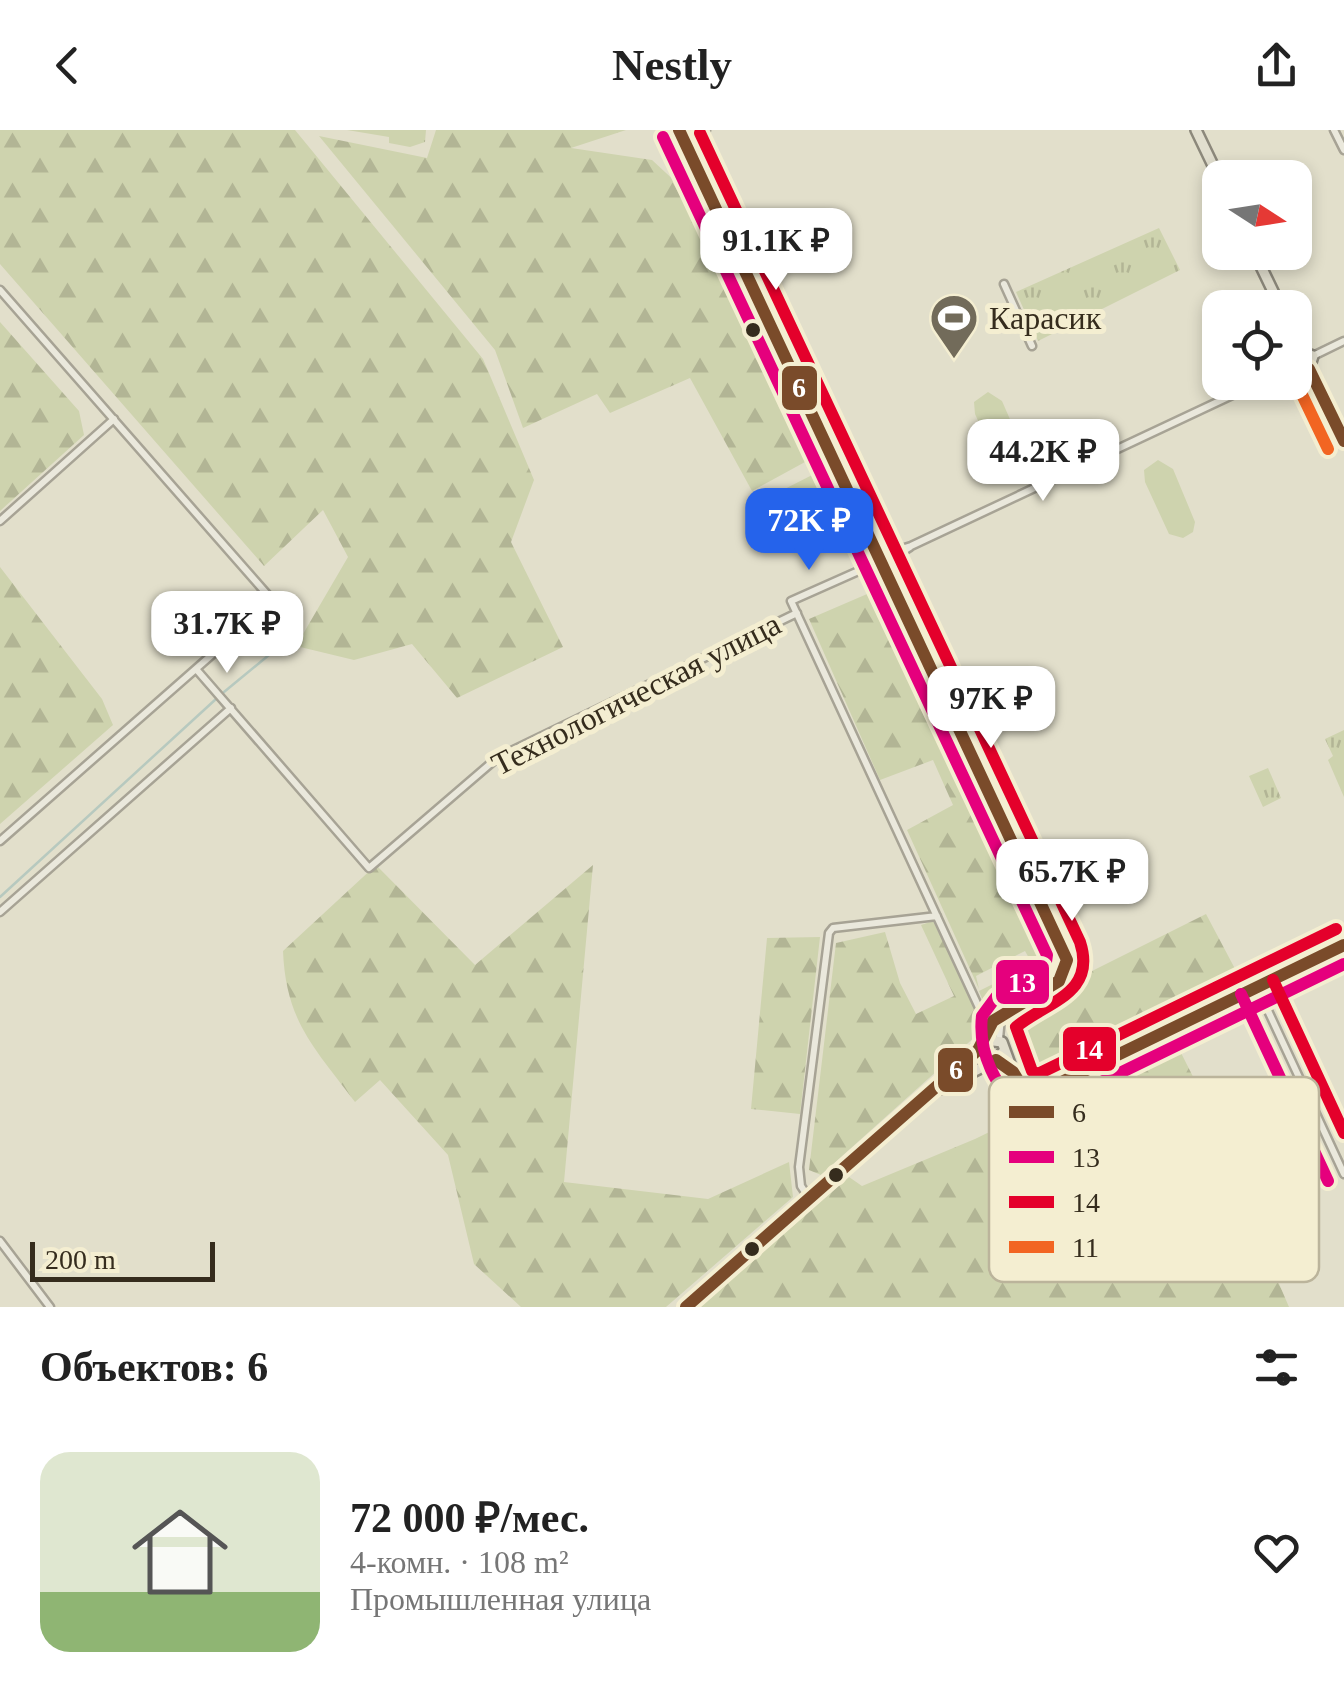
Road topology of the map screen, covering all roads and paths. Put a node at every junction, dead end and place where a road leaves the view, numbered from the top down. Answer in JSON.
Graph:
{"nodes":[{"id":1,"x":679,"y":130,"type":"edge"},
{"id":2,"x":706,"y":130,"type":"edge"},
{"id":3,"x":1196,"y":130,"type":"edge"},
{"id":4,"x":1334,"y":130,"type":"edge"},
{"id":5,"x":684,"y":140,"type":"junction"},
{"id":6,"x":1344,"y":150,"type":"edge"},
{"id":7,"x":1210,"y":160,"type":"edge"},
{"id":8,"x":1004,"y":284,"type":"dead end"},
{"id":9,"x":0,"y":290,"type":"edge"},
{"id":10,"x":1344,"y":342,"type":"edge"},
{"id":11,"x":1032,"y":346,"type":"dead end"},
{"id":12,"x":1312,"y":356,"type":"edge"},
{"id":13,"x":1312,"y":375,"type":"edge"},
{"id":14,"x":1222,"y":400,"type":"edge"},
{"id":15,"x":114,"y":419,"type":"junction"},
{"id":16,"x":1344,"y":441,"type":"edge"},
{"id":17,"x":0,"y":521,"type":"edge"},
{"id":18,"x":881,"y":560,"type":"junction"},
{"id":19,"x":797,"y":613,"type":"junction"},
{"id":20,"x":196,"y":669,"type":"junction"},
{"id":21,"x":231,"y":708,"type":"junction"},
{"id":22,"x":0,"y":841,"type":"edge"},
{"id":23,"x":0,"y":912,"type":"edge"},
{"id":24,"x":938,"y":916,"type":"junction"},
{"id":25,"x":1344,"y":945,"type":"edge"},
{"id":26,"x":1257,"y":987,"type":"junction"},
{"id":27,"x":1006,"y":1011,"type":"junction"},
{"id":28,"x":988,"y":1028,"type":"junction"},
{"id":29,"x":999,"y":1039,"type":"junction"},
{"id":30,"x":984,"y":1042,"type":"junction"},
{"id":31,"x":1004,"y":1051,"type":"junction"},
{"id":32,"x":995,"y":1060,"type":"junction"},
{"id":33,"x":1013,"y":1072,"type":"junction"},
{"id":34,"x":1017,"y":1077,"type":"edge"},
{"id":35,"x":1073,"y":1077,"type":"edge"},
{"id":36,"x":1299,"y":1077,"type":"edge"},
{"id":37,"x":924,"y":1098,"type":"junction"},
{"id":38,"x":1319,"y":1120,"type":"edge"},
{"id":39,"x":1344,"y":1174,"type":"edge"},
{"id":40,"x":809,"y":1198,"type":"junction"},
{"id":41,"x":0,"y":1242,"type":"edge"},
{"id":42,"x":50,"y":1307,"type":"edge"},
{"id":43,"x":686,"y":1307,"type":"edge"}],
"edges":[{"from":1,"to":5,"type":"street"},
{"from":2,"to":5,"type":"street"},
{"from":3,"to":7,"type":"main road"},
{"from":4,"to":6,"type":"street"},
{"from":5,"to":18,"type":"street"},
{"from":8,"to":11,"type":"street"},
{"from":9,"to":15,"type":"street"},
{"from":10,"to":12,"type":"street"},
{"from":13,"to":16,"type":"main road"},
{"from":14,"to":18,"type":"street"},
{"from":15,"to":17,"type":"street"},
{"from":15,"to":20,"type":"street"},
{"from":18,"to":19,"type":"street","name":"Технологическая улица"},
{"from":18,"to":27,"type":"street"},
{"from":19,"to":21,"type":"street","name":"Технологическая улица"},
{"from":19,"to":24,"type":"street"},
{"from":20,"to":21,"type":"street"},
{"from":20,"to":22,"type":"street"},
{"from":21,"to":23,"type":"street"},
{"from":24,"to":28,"type":"street"},
{"from":24,"to":40,"type":"street"},
{"from":25,"to":26,"type":"main road"},
{"from":26,"to":35,"type":"main road"},
{"from":26,"to":36,"type":"street"},
{"from":27,"to":28,"type":"street"},
{"from":27,"to":29,"type":"street"},
{"from":28,"to":30,"type":"street"},
{"from":29,"to":30,"type":"main road"},
{"from":29,"to":31,"type":"main road"},
{"from":30,"to":32,"type":"main road"},
{"from":30,"to":37,"type":"main road"},
{"from":31,"to":32,"type":"main road"},
{"from":31,"to":33,"type":"main road"},
{"from":32,"to":33,"type":"main road"},
{"from":32,"to":37,"type":"main road"},
{"from":33,"to":34,"type":"main road"},
{"from":37,"to":40,"type":"main road"},
{"from":38,"to":39,"type":"street"},
{"from":40,"to":43,"type":"main road"},
{"from":41,"to":42,"type":"street"}]}
